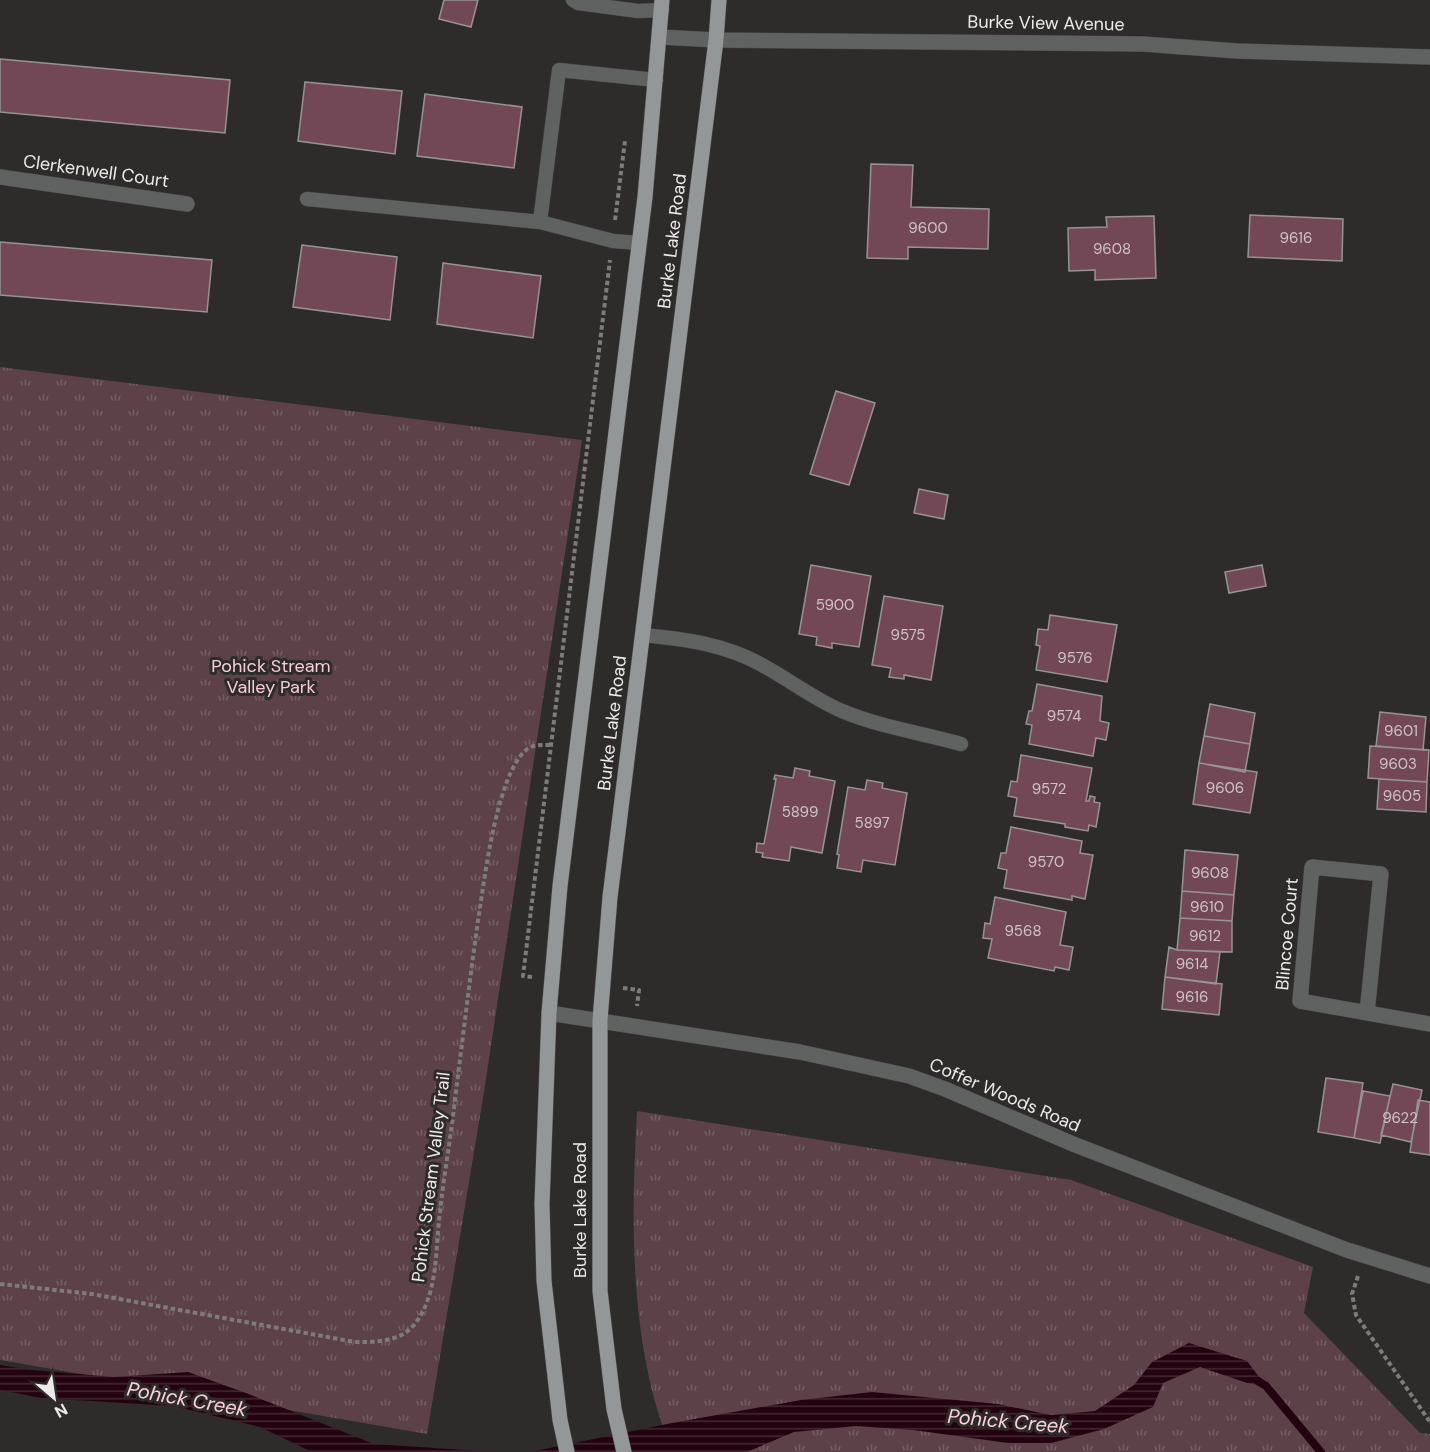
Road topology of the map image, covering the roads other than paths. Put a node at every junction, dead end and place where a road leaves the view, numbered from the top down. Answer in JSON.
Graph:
{"nodes":[{"id":1,"x":573,"y":0,"type":"edge"},
{"id":2,"x":719,"y":0,"type":"edge"},
{"id":3,"x":662,"y":5,"type":"edge"},
{"id":4,"x":660,"y":37,"type":"junction"},
{"id":5,"x":716,"y":40,"type":"junction"},
{"id":6,"x":1430,"y":57,"type":"edge"},
{"id":7,"x":656,"y":80,"type":"junction"},
{"id":8,"x":0,"y":177,"type":"edge"},
{"id":9,"x":307,"y":199,"type":"dead end"},
{"id":10,"x":187,"y":204,"type":"dead end"},
{"id":11,"x":540,"y":222,"type":"junction"},
{"id":12,"x":639,"y":243,"type":"junction"},
{"id":13,"x":642,"y":635,"type":"junction"},
{"id":14,"x":961,"y":744,"type":"dead end"},
{"id":15,"x":549,"y":1013,"type":"junction"},
{"id":16,"x":1367,"y":1013,"type":"junction"},
{"id":17,"x":600,"y":1020,"type":"junction"},
{"id":18,"x":1430,"y":1024,"type":"edge"},
{"id":19,"x":1430,"y":1276,"type":"edge"},
{"id":20,"x":567,"y":1452,"type":"edge"},
{"id":21,"x":624,"y":1452,"type":"edge"}],
"edges":[{"from":1,"to":3,"type":"lane"},
{"from":2,"to":5,"type":"main road","name":"Burke Lake Road"},
{"from":3,"to":4,"type":"main road","name":"Burke Lake Road"},
{"from":4,"to":5,"type":"street","name":"Burke View Avenue"},
{"from":4,"to":7,"type":"main road","name":"Burke Lake Road"},
{"from":5,"to":6,"type":"street","name":"Burke View Avenue"},
{"from":5,"to":13,"type":"main road","name":"Burke Lake Road"},
{"from":7,"to":11,"type":"lane"},
{"from":7,"to":12,"type":"main road","name":"Burke Lake Road"},
{"from":8,"to":10,"type":"street","name":"Clerkenwell Court"},
{"from":9,"to":11,"type":"lane"},
{"from":11,"to":12,"type":"lane"},
{"from":12,"to":15,"type":"main road","name":"Burke Lake Road"},
{"from":13,"to":14,"type":"lane"},
{"from":13,"to":17,"type":"main road","name":"Burke Lake Road"},
{"from":15,"to":17,"type":"street","name":"Coffer Woods Road"},
{"from":15,"to":20,"type":"main road","name":"Burke Lake Road"},
{"from":16,"to":16,"type":"street","name":"Blincoe Court"},
{"from":16,"to":18,"type":"street","name":"Blincoe Court"},
{"from":17,"to":19,"type":"street","name":"Coffer Woods Road"},
{"from":17,"to":21,"type":"main road","name":"Burke Lake Road"}]}
